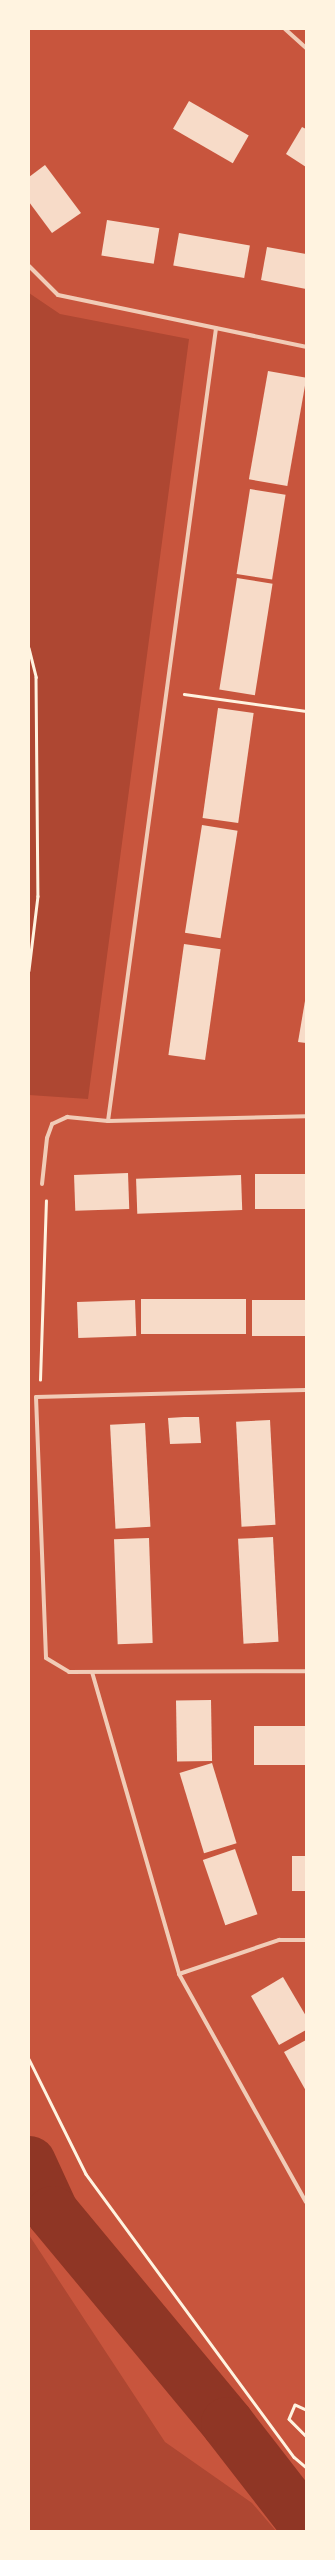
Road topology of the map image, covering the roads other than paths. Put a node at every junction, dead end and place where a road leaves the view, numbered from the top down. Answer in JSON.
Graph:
{"nodes":[{"id":1,"x":285,"y":29,"type":"edge"},
{"id":2,"x":306,"y":48,"type":"edge"},
{"id":3,"x":29,"y":266,"type":"edge"},
{"id":4,"x":216,"y":328,"type":"junction"},
{"id":5,"x":306,"y":347,"type":"edge"},
{"id":6,"x":306,"y":1116,"type":"edge"},
{"id":7,"x":108,"y":1121,"type":"junction"},
{"id":8,"x":42,"y":1184,"type":"road end"},
{"id":9,"x":306,"y":1390,"type":"edge"},
{"id":10,"x":306,"y":1671,"type":"edge"},
{"id":11,"x":92,"y":1672,"type":"junction"},
{"id":12,"x":306,"y":1940,"type":"edge"},
{"id":13,"x":179,"y":1974,"type":"junction"},
{"id":14,"x":306,"y":2202,"type":"edge"}],
"edges":[{"from":1,"to":2,"type":"street"},
{"from":3,"to":4,"type":"street"},
{"from":4,"to":5,"type":"street"},
{"from":4,"to":7,"type":"street"},
{"from":6,"to":7,"type":"street"},
{"from":7,"to":8,"type":"street"},
{"from":9,"to":11,"type":"street"},
{"from":10,"to":11,"type":"street"},
{"from":11,"to":13,"type":"street"},
{"from":12,"to":13,"type":"street"},
{"from":13,"to":14,"type":"street"}]}
